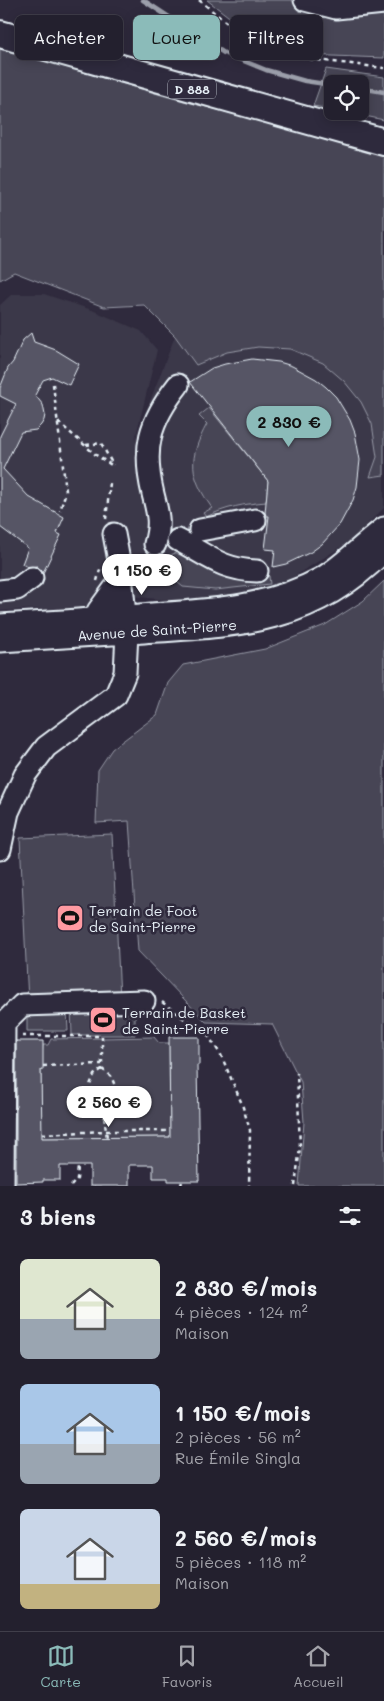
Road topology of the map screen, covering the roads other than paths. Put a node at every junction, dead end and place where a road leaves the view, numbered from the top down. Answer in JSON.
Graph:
{"nodes":[{"id":1,"x":305,"y":0,"type":"edge"},
{"id":2,"x":384,"y":3,"type":"edge"},
{"id":3,"x":0,"y":34,"type":"edge"},
{"id":4,"x":384,"y":142,"type":"edge"},
{"id":5,"x":178,"y":386,"type":"dead end"},
{"id":6,"x":255,"y":520,"type":"dead end"},
{"id":7,"x":384,"y":528,"type":"edge"},
{"id":8,"x":200,"y":530,"type":"dead end"},
{"id":9,"x":114,"y":534,"type":"dead end"},
{"id":10,"x":178,"y":540,"type":"dead end"},
{"id":11,"x":155,"y":544,"type":"dead end"},
{"id":12,"x":384,"y":551,"type":"edge"},
{"id":13,"x":257,"y":571,"type":"dead end"},
{"id":14,"x":32,"y":578,"type":"dead end"},
{"id":15,"x":122,"y":578,"type":"junction"},
{"id":16,"x":0,"y":591,"type":"edge"},
{"id":17,"x":0,"y":625,"type":"edge"},
{"id":18,"x":127,"y":625,"type":"junction"},
{"id":19,"x":100,"y":627,"type":"junction"},
{"id":20,"x":0,"y":641,"type":"edge"},
{"id":21,"x":0,"y":849,"type":"edge"},
{"id":22,"x":144,"y":1001,"type":"road end"},
{"id":23,"x":3,"y":1186,"type":"edge"}],
"edges":[{"from":1,"to":2,"type":"street"},
{"from":3,"to":4,"type":"main road","number":"D 888"},
{"from":5,"to":11,"type":"street"},
{"from":6,"to":8,"type":"street"},
{"from":7,"to":18,"type":"street","name":"Avenue de Saint-Pierre"},
{"from":9,"to":15,"type":"street"},
{"from":10,"to":13,"type":"street"},
{"from":12,"to":18,"type":"street","name":"Avenue de Saint-Pierre"},
{"from":14,"to":16,"type":"street"},
{"from":15,"to":18,"type":"street"},
{"from":15,"to":19,"type":"street"},
{"from":17,"to":19,"type":"street","name":"Avenue de Saint-Pierre"},
{"from":18,"to":19,"type":"street","name":"Avenue de Saint-Pierre"},
{"from":18,"to":21,"type":"street"},
{"from":19,"to":20,"type":"street","name":"Avenue de Saint-Pierre"},
{"from":22,"to":23,"type":"street"}]}
